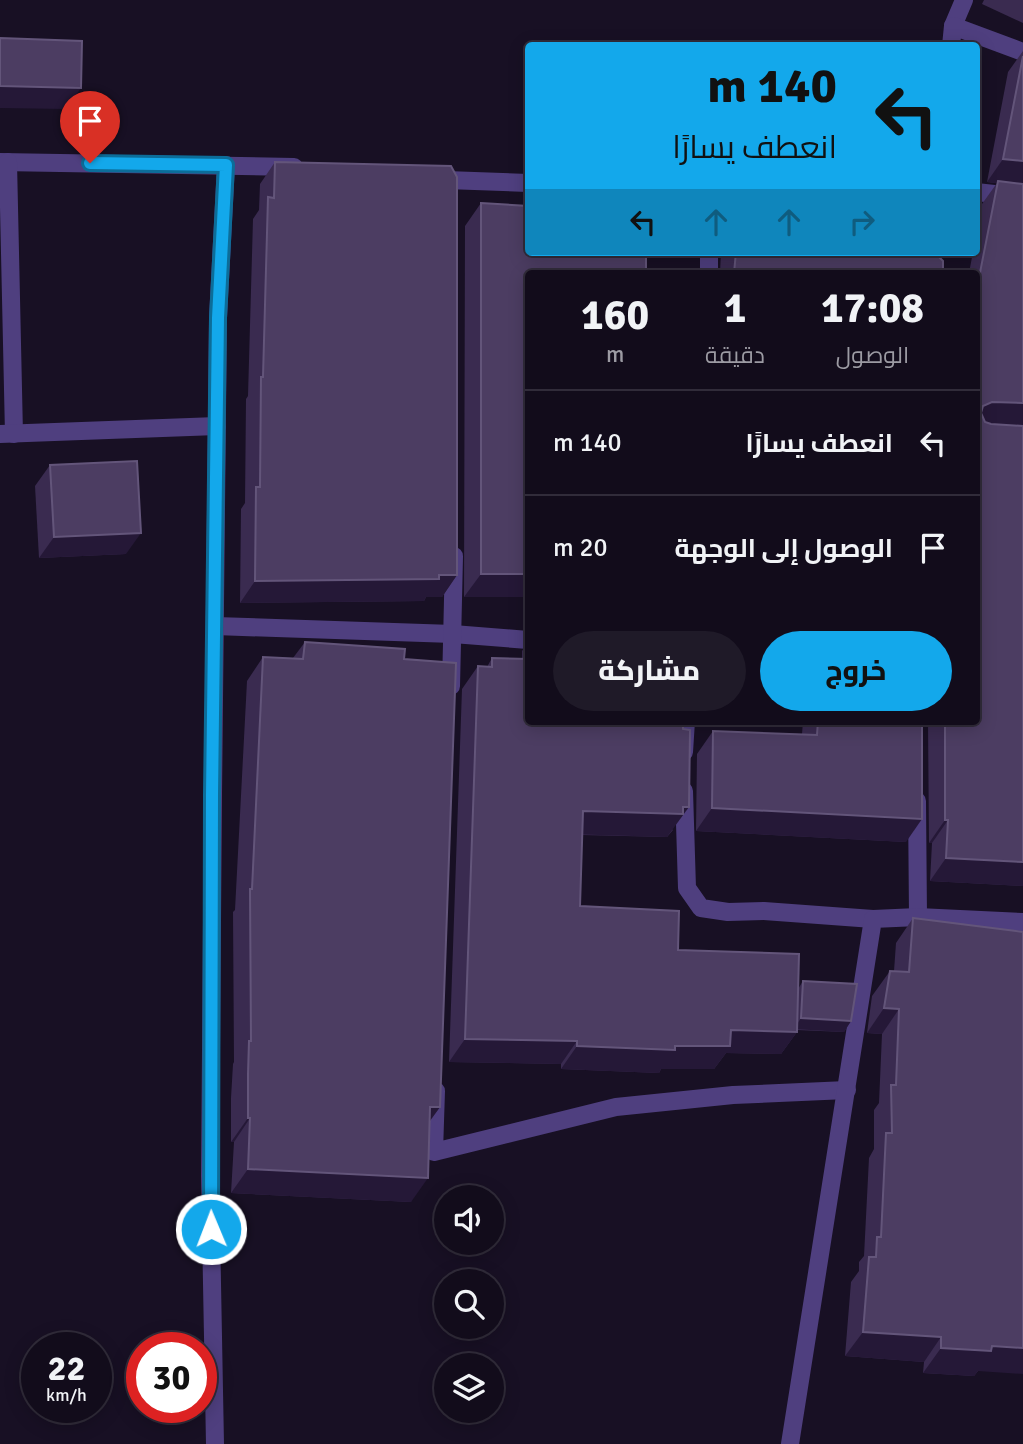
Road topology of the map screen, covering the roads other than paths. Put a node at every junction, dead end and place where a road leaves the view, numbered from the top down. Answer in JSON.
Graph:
{"nodes":[{"id":1,"x":964,"y":0,"type":"edge"},
{"id":2,"x":953,"y":26,"type":"junction"},
{"id":3,"x":951,"y":42,"type":"edge"},
{"id":4,"x":1023,"y":52,"type":"edge"},
{"id":5,"x":4,"y":162,"type":"edge"},
{"id":6,"x":226,"y":165,"type":"junction"},
{"id":7,"x":306,"y":168,"type":"edge"},
{"id":8,"x":414,"y":172,"type":"edge"},
{"id":9,"x":446,"y":180,"type":"junction"},
{"id":10,"x":525,"y":183,"type":"edge"},
{"id":11,"x":980,"y":192,"type":"edge"},
{"id":12,"x":1023,"y":197,"type":"edge"},
{"id":13,"x":454,"y":200,"type":"edge"},
{"id":14,"x":217,"y":426,"type":"junction"},
{"id":15,"x":7,"y":434,"type":"edge"},
{"id":16,"x":454,"y":536,"type":"edge"},
{"id":17,"x":215,"y":626,"type":"junction"},
{"id":18,"x":453,"y":634,"type":"junction"},
{"id":19,"x":525,"y":640,"type":"edge"},
{"id":20,"x":451,"y":702,"type":"edge"},
{"id":21,"x":686,"y":725,"type":"edge"},
{"id":22,"x":917,"y":777,"type":"edge"},
{"id":23,"x":918,"y":917,"type":"junction"},
{"id":24,"x":873,"y":919,"type":"junction"},
{"id":25,"x":1023,"y":922,"type":"edge"},
{"id":26,"x":437,"y":1070,"type":"edge"},
{"id":27,"x":847,"y":1090,"type":"junction"},
{"id":28,"x":215,"y":1444,"type":"edge"},
{"id":29,"x":790,"y":1444,"type":"edge"}],
"edges":[{"from":1,"to":2,"type":"street"},
{"from":2,"to":3,"type":"street"},
{"from":2,"to":4,"type":"street"},
{"from":5,"to":6,"type":"street"},
{"from":5,"to":15,"type":"street"},
{"from":6,"to":7,"type":"street"},
{"from":6,"to":14,"type":"street"},
{"from":8,"to":9,"type":"street"},
{"from":9,"to":10,"type":"street"},
{"from":9,"to":13,"type":"street"},
{"from":11,"to":12,"type":"street"},
{"from":14,"to":15,"type":"street"},
{"from":14,"to":17,"type":"street"},
{"from":16,"to":18,"type":"street"},
{"from":17,"to":18,"type":"street"},
{"from":17,"to":28,"type":"street"},
{"from":18,"to":19,"type":"street"},
{"from":18,"to":20,"type":"street"},
{"from":21,"to":24,"type":"street"},
{"from":22,"to":23,"type":"street"},
{"from":23,"to":24,"type":"street"},
{"from":23,"to":25,"type":"street"},
{"from":24,"to":27,"type":"street"},
{"from":26,"to":27,"type":"street"},
{"from":27,"to":29,"type":"street"}]}
